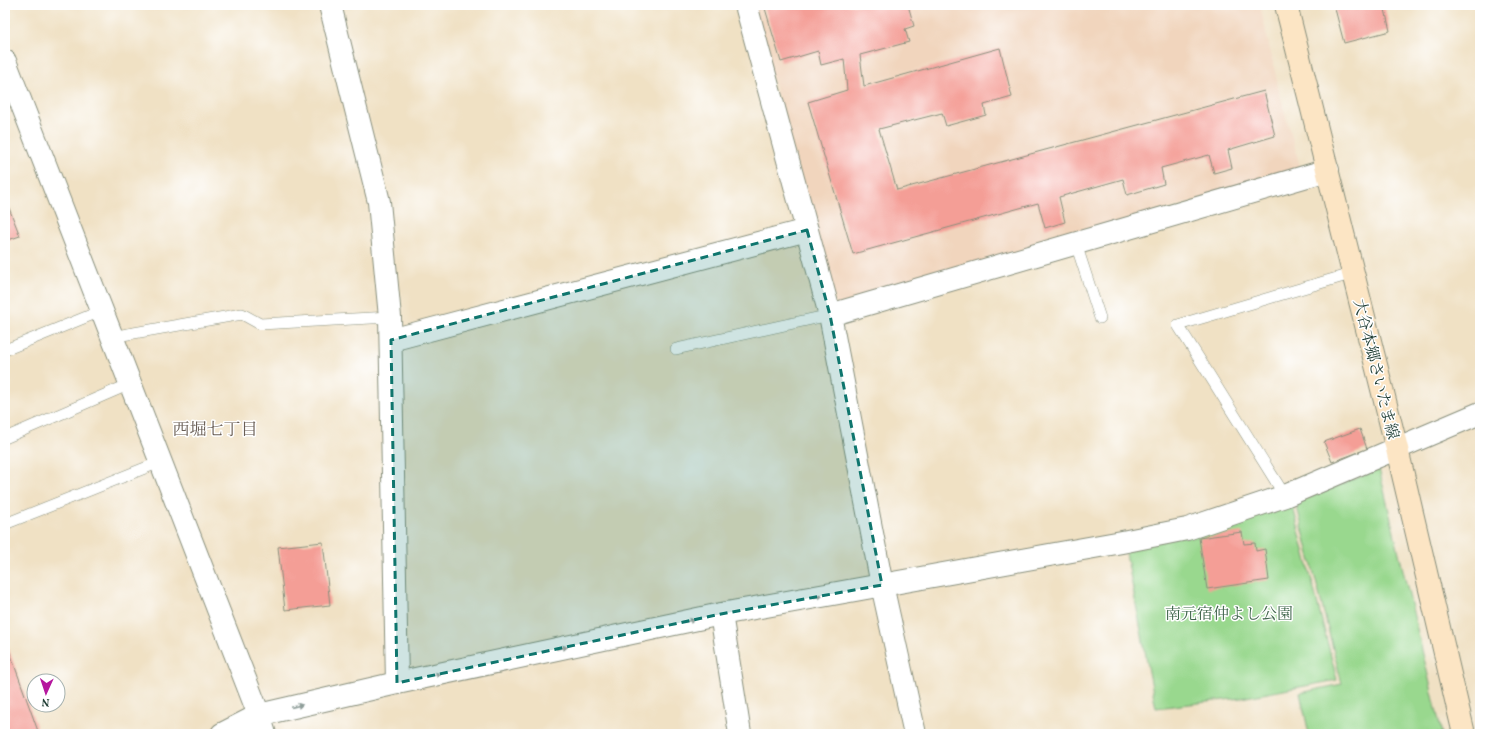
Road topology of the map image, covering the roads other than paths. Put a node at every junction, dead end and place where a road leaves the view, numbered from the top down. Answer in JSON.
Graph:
{"nodes":[{"id":1,"x":330,"y":5,"type":"edge"},
{"id":2,"x":746,"y":5,"type":"edge"},
{"id":3,"x":1286,"y":5,"type":"edge"},
{"id":4,"x":5,"y":61,"type":"edge"},
{"id":5,"x":1328,"y":170,"type":"junction"},
{"id":6,"x":807,"y":230,"type":"junction"},
{"id":7,"x":1076,"y":244,"type":"junction"},
{"id":8,"x":1354,"y":273,"type":"junction"},
{"id":9,"x":101,"y":311,"type":"junction"},
{"id":10,"x":830,"y":315,"type":"junction"},
{"id":11,"x":390,"y":317,"type":"junction"},
{"id":12,"x":1100,"y":318,"type":"dead end"},
{"id":13,"x":111,"y":337,"type":"junction"},
{"id":14,"x":391,"y":340,"type":"junction"},
{"id":15,"x":676,"y":349,"type":"dead end"},
{"id":16,"x":5,"y":350,"type":"edge"},
{"id":17,"x":130,"y":384,"type":"junction"},
{"id":18,"x":1480,"y":413,"type":"edge"},
{"id":19,"x":5,"y":438,"type":"edge"},
{"id":20,"x":1397,"y":449,"type":"junction"},
{"id":21,"x":160,"y":462,"type":"junction"},
{"id":22,"x":1285,"y":496,"type":"junction"},
{"id":23,"x":5,"y":524,"type":"edge"},
{"id":24,"x":882,"y":585,"type":"junction"},
{"id":25,"x":721,"y":614,"type":"junction"},
{"id":26,"x":397,"y":683,"type":"junction"},
{"id":27,"x":262,"y":724,"type":"edge"},
{"id":28,"x":222,"y":734,"type":"edge"},
{"id":29,"x":740,"y":734,"type":"edge"},
{"id":30,"x":915,"y":734,"type":"edge"},
{"id":31,"x":1464,"y":734,"type":"edge"}],
"edges":[{"from":1,"to":11,"type":"street"},
{"from":2,"to":6,"type":"street"},
{"from":3,"to":5,"type":"main road","name":"大谷本郷さいたま線"},
{"from":4,"to":9,"type":"street"},
{"from":5,"to":7,"type":"street"},
{"from":5,"to":8,"type":"main road","name":"大谷本郷さいたま線"},
{"from":6,"to":10,"type":"street"},
{"from":6,"to":14,"type":"street"},
{"from":7,"to":10,"type":"street"},
{"from":7,"to":12,"type":"lane"},
{"from":8,"to":20,"type":"main road","name":"大谷本郷さいたま線"},
{"from":8,"to":22,"type":"lane"},
{"from":9,"to":13,"type":"street"},
{"from":9,"to":16,"type":"lane"},
{"from":10,"to":15,"type":"lane"},
{"from":10,"to":24,"type":"street"},
{"from":11,"to":13,"type":"lane"},
{"from":11,"to":14,"type":"street"},
{"from":13,"to":17,"type":"street"},
{"from":14,"to":26,"type":"street"},
{"from":17,"to":19,"type":"lane"},
{"from":17,"to":21,"type":"street"},
{"from":18,"to":20,"type":"street"},
{"from":20,"to":22,"type":"street"},
{"from":20,"to":31,"type":"main road","name":"大谷本郷さいたま線"},
{"from":21,"to":23,"type":"lane"},
{"from":21,"to":27,"type":"street"},
{"from":22,"to":24,"type":"street"},
{"from":25,"to":24,"type":"street","one_way":true},
{"from":24,"to":30,"type":"street"},
{"from":26,"to":25,"type":"street","one_way":true},
{"from":25,"to":29,"type":"street"},
{"from":27,"to":26,"type":"street","one_way":true},
{"from":27,"to":28,"type":"street"}]}
